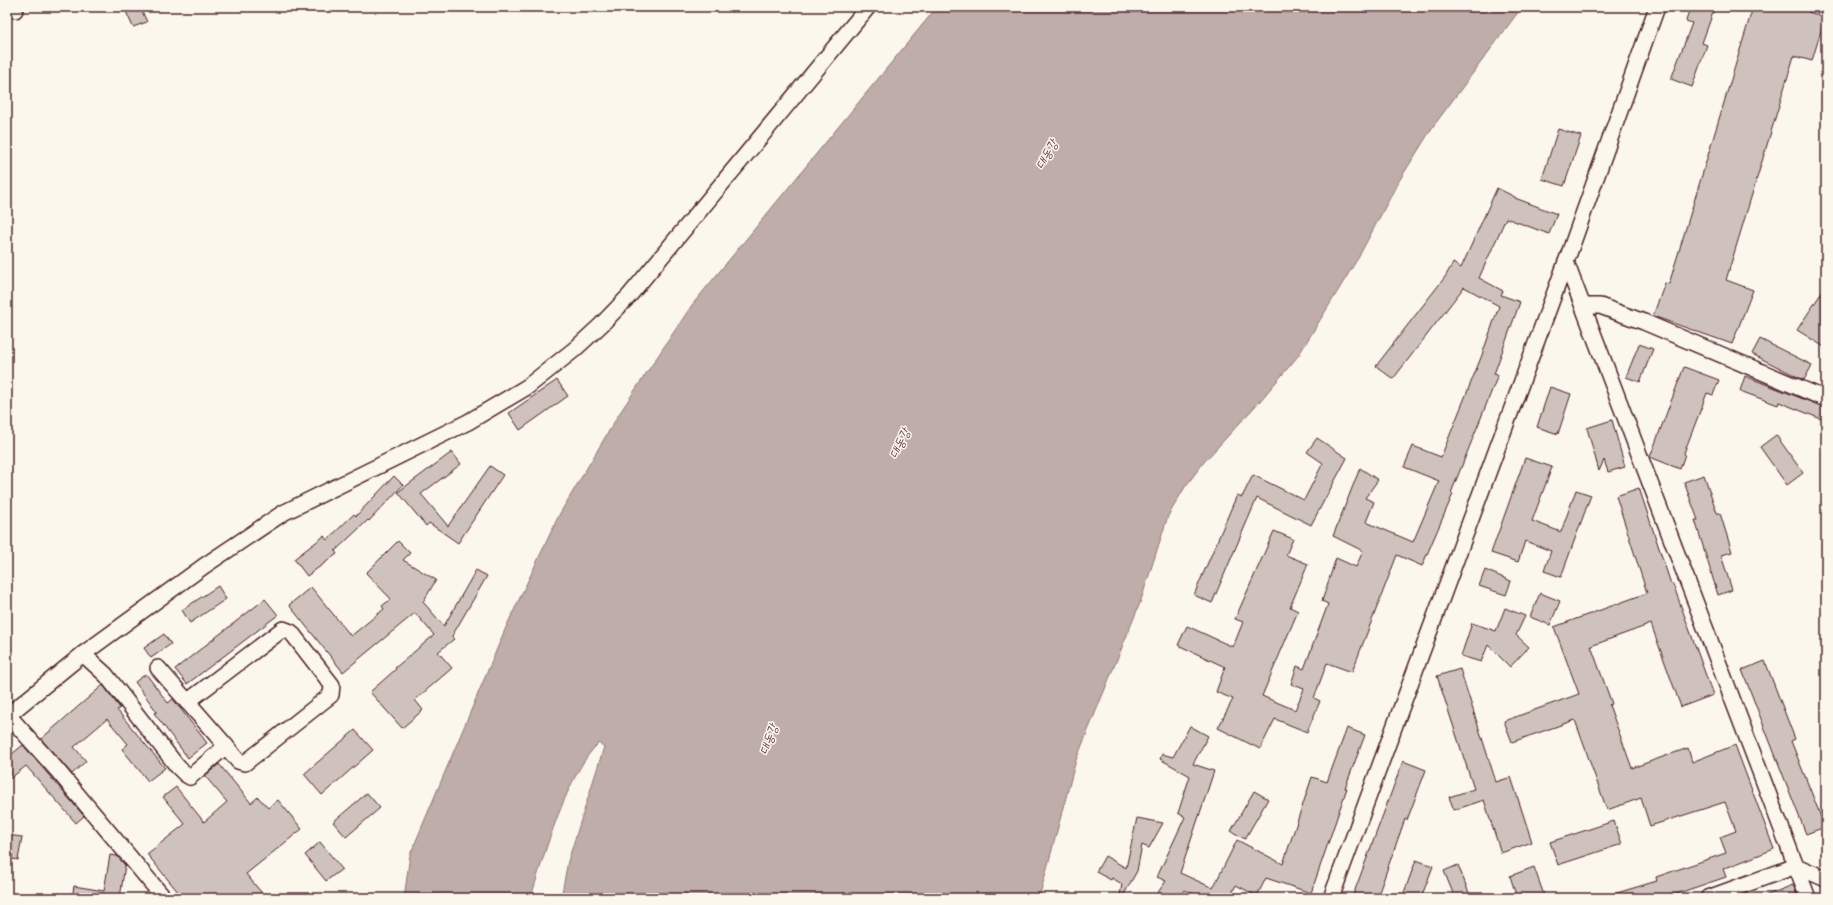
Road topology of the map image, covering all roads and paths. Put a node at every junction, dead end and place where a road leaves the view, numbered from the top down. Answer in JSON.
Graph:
{"nodes":[{"id":1,"x":868,"y":7,"type":"edge"},
{"id":2,"x":1657,"y":7,"type":"edge"},
{"id":3,"x":1566,"y":262,"type":"junction"},
{"id":4,"x":1583,"y":306,"type":"junction"},
{"id":5,"x":1826,"y":399,"type":"edge"},
{"id":6,"x":83,"y":654,"type":"junction"},
{"id":7,"x":158,"y":668,"type":"dead end"},
{"id":8,"x":187,"y":702,"type":"junction"},
{"id":9,"x":7,"y":716,"type":"edge"},
{"id":10,"x":226,"y":746,"type":"junction"},
{"id":11,"x":1796,"y":866,"type":"junction"},
{"id":12,"x":1826,"y":880,"type":"edge"},
{"id":13,"x":164,"y":898,"type":"edge"},
{"id":14,"x":1331,"y":898,"type":"edge"},
{"id":15,"x":1708,"y":898,"type":"edge"},
{"id":16,"x":1808,"y":898,"type":"edge"}],
"edges":[{"from":1,"to":6,"type":"street"},
{"from":2,"to":3,"type":"street"},
{"from":3,"to":4,"type":"street"},
{"from":3,"to":14,"type":"street"},
{"from":4,"to":5,"type":"street"},
{"from":4,"to":11,"type":"street"},
{"from":6,"to":9,"type":"street"},
{"from":6,"to":10,"type":"street"},
{"from":7,"to":8,"type":"street"},
{"from":8,"to":10,"type":"street"},
{"from":8,"to":10,"type":"street"},
{"from":9,"to":13,"type":"street"},
{"from":11,"to":12,"type":"street"},
{"from":11,"to":15,"type":"street"},
{"from":11,"to":16,"type":"street"}]}
